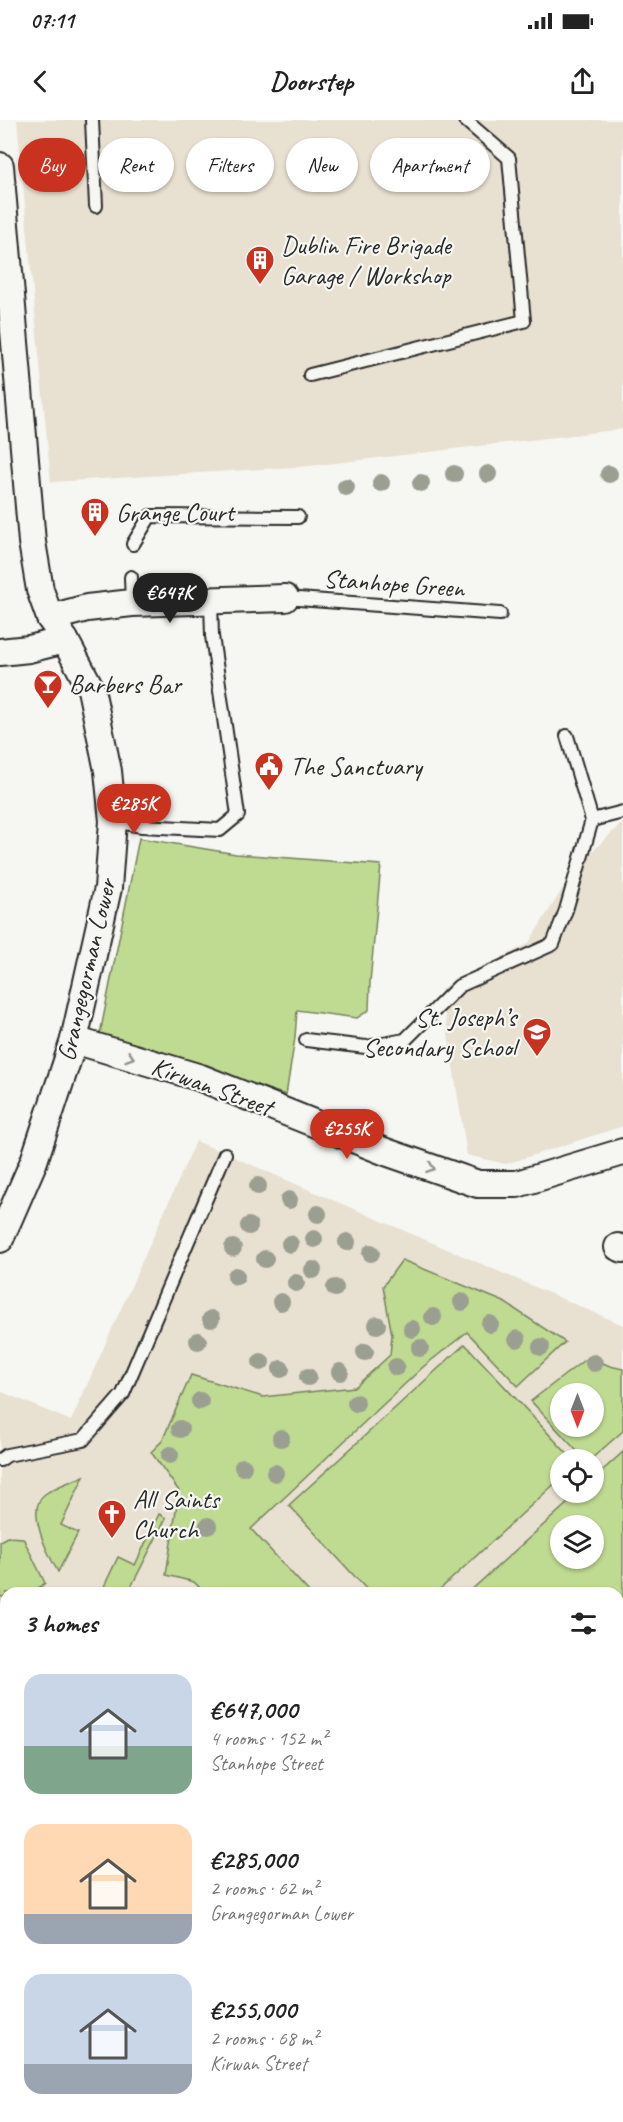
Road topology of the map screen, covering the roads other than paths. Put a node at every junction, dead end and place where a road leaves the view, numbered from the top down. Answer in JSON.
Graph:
{"nodes":[{"id":1,"x":93,"y":120,"type":"edge"},
{"id":2,"x":465,"y":120,"type":"edge"},
{"id":3,"x":0,"y":166,"type":"edge"},
{"id":4,"x":96,"y":206,"type":"dead end"},
{"id":5,"x":310,"y":375,"type":"dead end"},
{"id":6,"x":298,"y":517,"type":"dead end"},
{"id":7,"x":133,"y":544,"type":"dead end"},
{"id":8,"x":131,"y":577,"type":"dead end"},
{"id":9,"x":285,"y":598,"type":"joint"},
{"id":10,"x":211,"y":602,"type":"junction"},
{"id":11,"x":132,"y":603,"type":"junction"},
{"id":12,"x":500,"y":614,"type":"dead end"},
{"id":13,"x":50,"y":618,"type":"junction"},
{"id":14,"x":65,"y":640,"type":"junction"},
{"id":15,"x":0,"y":652,"type":"edge"},
{"id":16,"x":567,"y":736,"type":"dead end"},
{"id":17,"x":623,"y":812,"type":"edge"},
{"id":18,"x":592,"y":820,"type":"junction"},
{"id":19,"x":113,"y":821,"type":"junction"},
{"id":20,"x":74,"y":1040,"type":"junction"},
{"id":21,"x":306,"y":1040,"type":"dead end"},
{"id":22,"x":623,"y":1152,"type":"edge"},
{"id":23,"x":225,"y":1154,"type":"dead end"},
{"id":24,"x":0,"y":1239,"type":"edge"},
{"id":25,"x":0,"y":1460,"type":"edge"}],
"edges":[{"from":1,"to":4,"type":"lane"},
{"from":2,"to":5,"type":"lane"},
{"from":3,"to":13,"type":"street","name":"Grangegorman Lower"},
{"from":6,"to":7,"type":"lane"},
{"from":8,"to":11,"type":"lane"},
{"from":9,"to":10,"type":"street"},
{"from":9,"to":12,"type":"lane","name":"Stanhope Green"},
{"from":10,"to":11,"type":"street"},
{"from":10,"to":19,"type":"lane"},
{"from":11,"to":13,"type":"street"},
{"from":13,"to":14,"type":"street","name":"Grangegorman Lower"},
{"from":14,"to":15,"type":"street"},
{"from":14,"to":19,"type":"street","name":"Grangegorman Lower"},
{"from":16,"to":18,"type":"lane"},
{"from":17,"to":18,"type":"lane"},
{"from":18,"to":21,"type":"lane"},
{"from":19,"to":20,"type":"street","name":"Grangegorman Lower"},
{"from":20,"to":22,"type":"street","name":"Kirwan Street","one_way":true},
{"from":20,"to":24,"type":"street","name":"Grangegorman Lower"},
{"from":23,"to":25,"type":"lane"}]}
